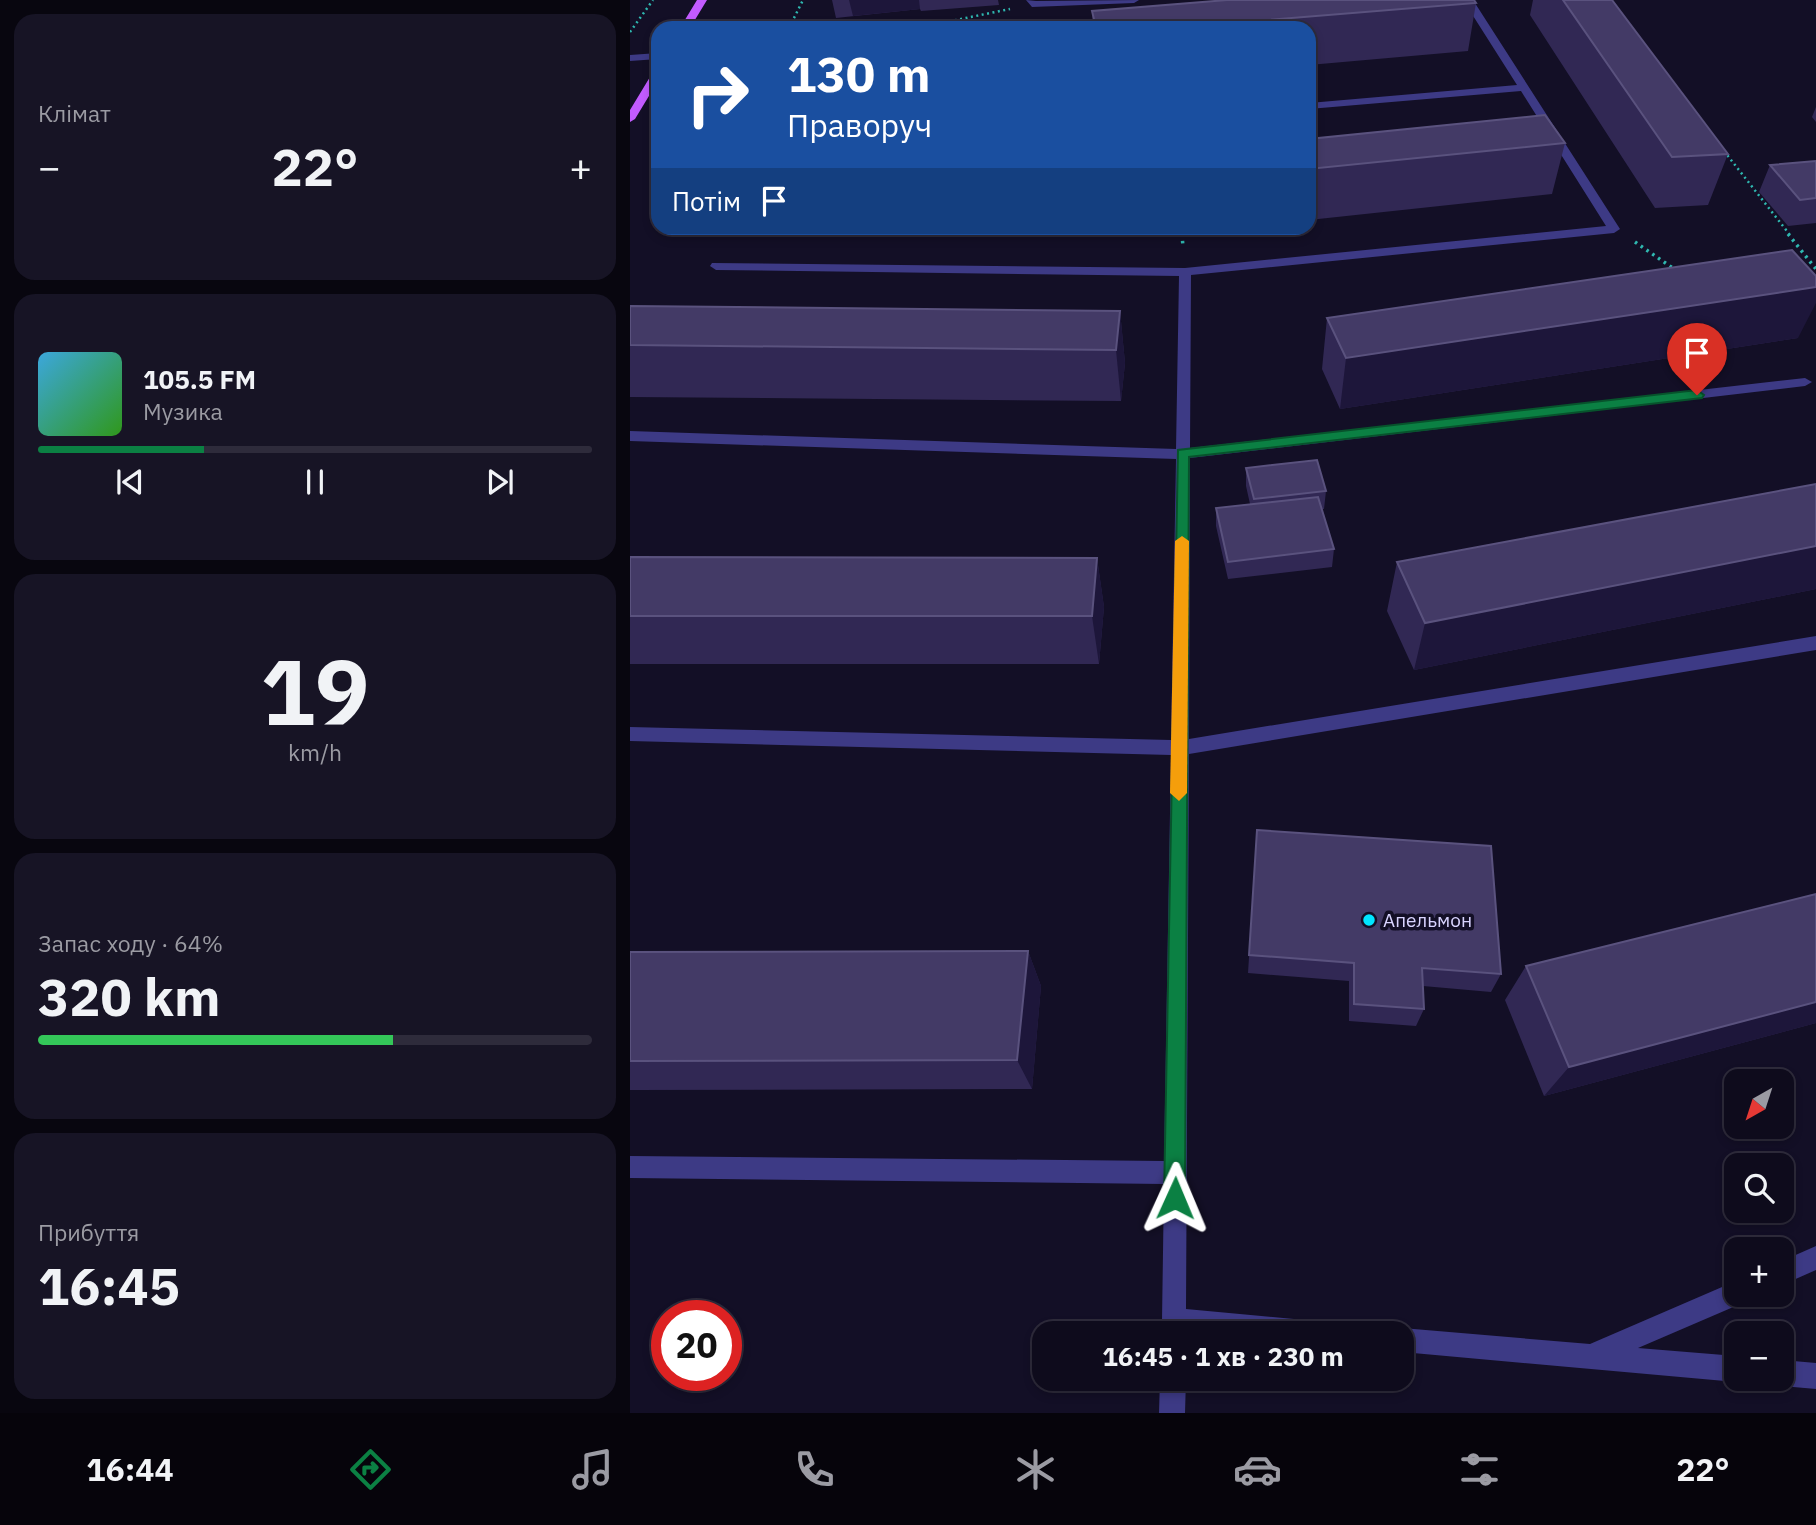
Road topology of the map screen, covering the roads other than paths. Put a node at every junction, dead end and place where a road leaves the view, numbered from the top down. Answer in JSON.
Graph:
{"nodes":[{"id":1,"x":702,"y":0,"type":"edge"},
{"id":2,"x":1134,"y":0,"type":"edge"},
{"id":3,"x":1468,"y":0,"type":"edge"},
{"id":4,"x":1031,"y":2,"type":"edge"},
{"id":5,"x":689,"y":21,"type":"edge"},
{"id":6,"x":651,"y":56,"type":"edge"},
{"id":7,"x":630,"y":58,"type":"edge"},
{"id":8,"x":651,"y":84,"type":"edge"},
{"id":9,"x":1525,"y":88,"type":"junction"},
{"id":10,"x":1316,"y":105,"type":"edge"},
{"id":11,"x":630,"y":119,"type":"edge"},
{"id":12,"x":716,"y":266,"type":"dead end"},
{"id":13,"x":1185,"y":272,"type":"junction"},
{"id":14,"x":1805,"y":382,"type":"dead end"},
{"id":15,"x":630,"y":436,"type":"edge"},
{"id":16,"x":1183,"y":454,"type":"junction"},
{"id":17,"x":1816,"y":643,"type":"edge"},
{"id":18,"x":630,"y":734,"type":"edge"},
{"id":19,"x":1179,"y":748,"type":"junction"},
{"id":20,"x":630,"y":1167,"type":"edge"},
{"id":21,"x":1175,"y":1173,"type":"junction"},
{"id":22,"x":1816,"y":1258,"type":"edge"},
{"id":23,"x":1794,"y":1268,"type":"edge"},
{"id":24,"x":1724,"y":1298,"type":"edge"},
{"id":25,"x":1173,"y":1321,"type":"edge"},
{"id":26,"x":1414,"y":1341,"type":"edge"},
{"id":27,"x":1590,"y":1356,"type":"junction"},
{"id":28,"x":1724,"y":1368,"type":"edge"},
{"id":29,"x":1794,"y":1374,"type":"edge"},
{"id":30,"x":1816,"y":1376,"type":"edge"},
{"id":31,"x":1173,"y":1391,"type":"edge"},
{"id":32,"x":1172,"y":1413,"type":"edge"}],
"edges":[{"from":1,"to":5,"type":"main road"},
{"from":2,"to":4,"type":"lane"},
{"from":3,"to":9,"type":"lane"},
{"from":6,"to":7,"type":"lane"},
{"from":8,"to":11,"type":"main road"},
{"from":9,"to":10,"type":"lane"},
{"from":9,"to":13,"type":"lane"},
{"from":12,"to":13,"type":"lane"},
{"from":13,"to":16,"type":"lane"},
{"from":14,"to":16,"type":"lane"},
{"from":15,"to":16,"type":"lane"},
{"from":16,"to":19,"type":"lane"},
{"from":17,"to":19,"type":"lane"},
{"from":18,"to":19,"type":"lane"},
{"from":19,"to":21,"type":"lane"},
{"from":20,"to":21,"type":"lane"},
{"from":21,"to":25,"type":"lane"},
{"from":22,"to":23,"type":"lane"},
{"from":24,"to":27,"type":"lane"},
{"from":26,"to":27,"type":"lane"},
{"from":27,"to":28,"type":"lane"},
{"from":29,"to":30,"type":"lane"},
{"from":31,"to":32,"type":"lane"}]}
